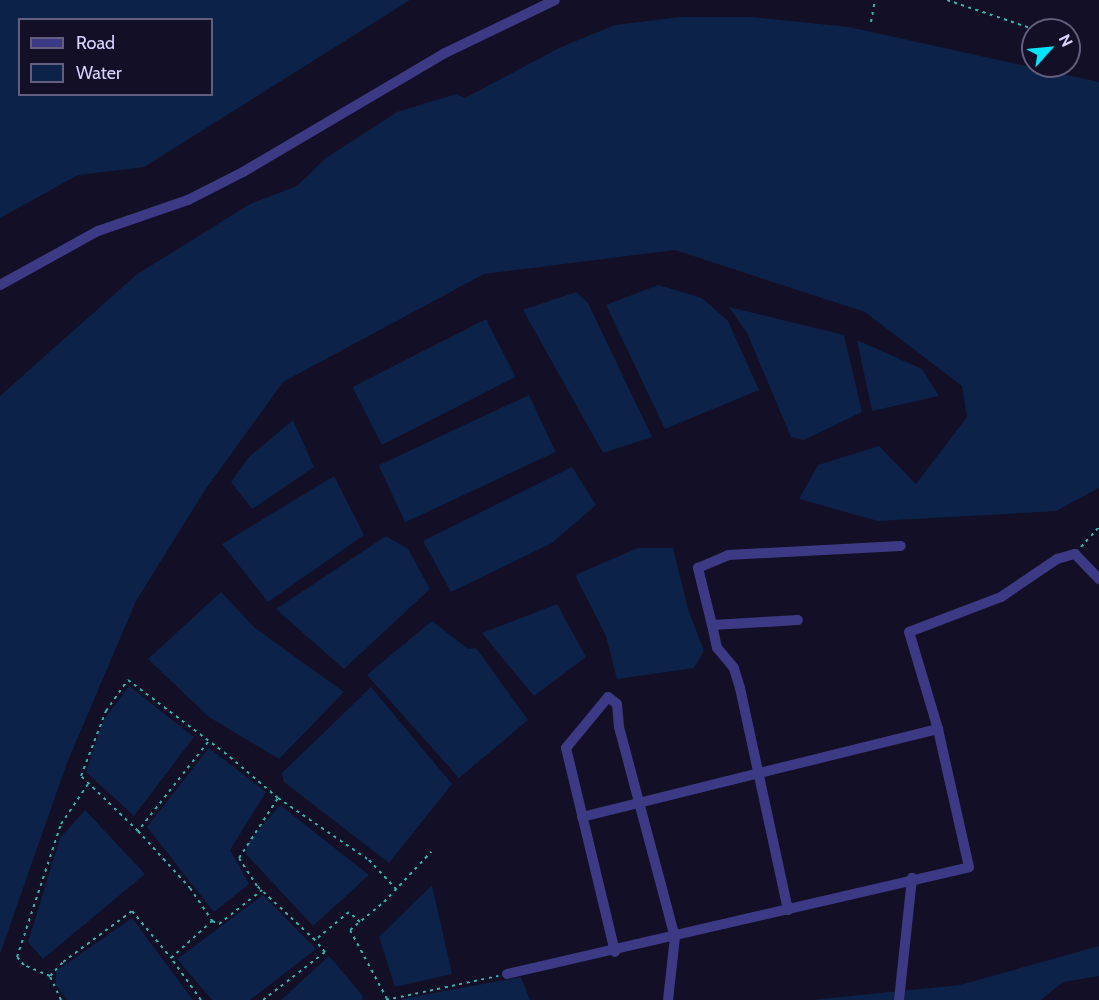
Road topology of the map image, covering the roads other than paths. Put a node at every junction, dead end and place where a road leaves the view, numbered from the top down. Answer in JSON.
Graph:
{"nodes":[{"id":1,"x":555,"y":0,"type":"edge"},
{"id":2,"x":0,"y":285,"type":"edge"},
{"id":3,"x":901,"y":546,"type":"dead end"},
{"id":4,"x":1099,"y":579,"type":"edge"},
{"id":5,"x":798,"y":620,"type":"dead end"},
{"id":6,"x":712,"y":625,"type":"junction"},
{"id":7,"x":938,"y":729,"type":"junction"},
{"id":8,"x":761,"y":773,"type":"junction"},
{"id":9,"x":639,"y":801,"type":"junction"},
{"id":10,"x":582,"y":817,"type":"junction"},
{"id":11,"x":912,"y":878,"type":"junction"},
{"id":12,"x":788,"y":910,"type":"junction"},
{"id":13,"x":675,"y":937,"type":"junction"},
{"id":14,"x":615,"y":951,"type":"junction"},
{"id":15,"x":507,"y":974,"type":"road end"},
{"id":16,"x":668,"y":1000,"type":"edge"},
{"id":17,"x":899,"y":1000,"type":"edge"}],
"edges":[{"from":1,"to":2,"type":"street"},
{"from":3,"to":6,"type":"street"},
{"from":4,"to":7,"type":"street"},
{"from":5,"to":6,"type":"street"},
{"from":6,"to":8,"type":"street"},
{"from":7,"to":8,"type":"street"},
{"from":7,"to":11,"type":"street"},
{"from":8,"to":9,"type":"street"},
{"from":8,"to":12,"type":"street"},
{"from":9,"to":10,"type":"street"},
{"from":9,"to":10,"type":"street"},
{"from":9,"to":13,"type":"street"},
{"from":10,"to":14,"type":"street"},
{"from":11,"to":12,"type":"street"},
{"from":11,"to":17,"type":"street"},
{"from":12,"to":13,"type":"street"},
{"from":13,"to":14,"type":"street"},
{"from":13,"to":16,"type":"street"},
{"from":14,"to":15,"type":"street"}]}
